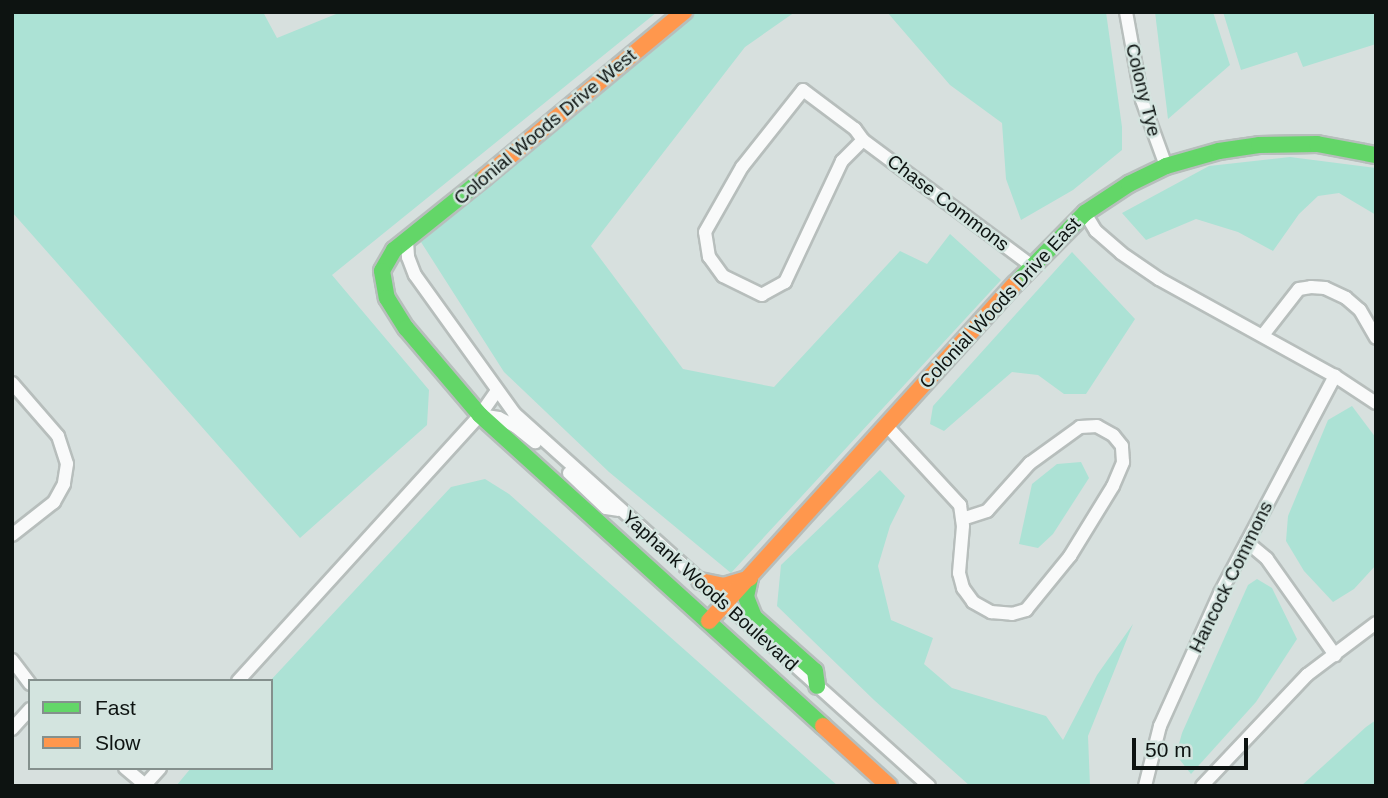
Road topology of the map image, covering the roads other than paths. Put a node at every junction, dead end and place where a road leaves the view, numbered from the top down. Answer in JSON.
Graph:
{"nodes":[{"id":1,"x":684,"y":12,"type":"edge"},
{"id":2,"x":1126,"y":12,"type":"edge"},
{"id":3,"x":863,"y":140,"type":"junction"},
{"id":4,"x":1376,"y":155,"type":"edge"},
{"id":5,"x":1166,"y":166,"type":"junction"},
{"id":6,"x":1084,"y":213,"type":"junction"},
{"id":7,"x":407,"y":242,"type":"junction"},
{"id":8,"x":1032,"y":266,"type":"junction"},
{"id":9,"x":1263,"y":335,"type":"junction"},
{"id":10,"x":1376,"y":338,"type":"edge"},
{"id":11,"x":1335,"y":376,"type":"junction"},
{"id":12,"x":12,"y":383,"type":"edge"},
{"id":13,"x":496,"y":392,"type":"junction"},
{"id":14,"x":1375,"y":399,"type":"edge"},
{"id":15,"x":480,"y":415,"type":"junction"},
{"id":16,"x":887,"y":426,"type":"junction"},
{"id":17,"x":620,"y":511,"type":"junction"},
{"id":18,"x":962,"y":519,"type":"junction"},
{"id":19,"x":12,"y":535,"type":"edge"},
{"id":20,"x":1247,"y":542,"type":"junction"},
{"id":21,"x":750,"y":579,"type":"junction"},
{"id":22,"x":700,"y":582,"type":"junction"},
{"id":23,"x":726,"y":604,"type":"junction"},
{"id":24,"x":709,"y":621,"type":"junction"},
{"id":25,"x":1376,"y":623,"type":"edge"},
{"id":26,"x":1335,"y":655,"type":"junction"},
{"id":27,"x":12,"y":660,"type":"edge"},
{"id":28,"x":241,"y":679,"type":"edge"},
{"id":29,"x":28,"y":681,"type":"edge"},
{"id":30,"x":817,"y":686,"type":"junction"},
{"id":31,"x":28,"y":711,"type":"edge"},
{"id":32,"x":12,"y":729,"type":"edge"},
{"id":33,"x":127,"y":770,"type":"edge"},
{"id":34,"x":158,"y":770,"type":"edge"},
{"id":35,"x":145,"y":785,"type":"edge"},
{"id":36,"x":889,"y":786,"type":"edge"},
{"id":37,"x":929,"y":786,"type":"edge"},
{"id":38,"x":1145,"y":786,"type":"edge"},
{"id":39,"x":1202,"y":786,"type":"edge"}],
"edges":[{"from":1,"to":7,"type":"street","name":"Colonial Woods Drive West"},
{"from":2,"to":5,"type":"street","name":"Colony Tye"},
{"from":3,"to":3,"type":"street","name":"Chase Commons"},
{"from":3,"to":8,"type":"street","name":"Chase Commons"},
{"from":4,"to":5,"type":"street","name":"Colonial Woods Drive East"},
{"from":5,"to":6,"type":"street","name":"Colonial Woods Drive East"},
{"from":6,"to":8,"type":"street","name":"Colonial Woods Drive East"},
{"from":6,"to":9,"type":"street"},
{"from":7,"to":13,"type":"street","name":"Yaphank Woods Boulevard"},
{"from":7,"to":15,"type":"street","name":"Yaphank Woods Boulevard"},
{"from":8,"to":16,"type":"street","name":"Colonial Woods Drive East"},
{"from":9,"to":10,"type":"street"},
{"from":9,"to":11,"type":"street"},
{"from":11,"to":14,"type":"street"},
{"from":11,"to":20,"type":"street","name":"Hancock Commons"},
{"from":12,"to":19,"type":"street"},
{"from":13,"to":15,"type":"street"},
{"from":13,"to":17,"type":"street","name":"Yaphank Woods Boulevard"},
{"from":15,"to":17,"type":"street"},
{"from":15,"to":24,"type":"street","name":"Yaphank Woods Boulevard"},
{"from":15,"to":28,"type":"street"},
{"from":16,"to":18,"type":"street"},
{"from":16,"to":21,"type":"street","name":"Colonial Woods Drive East"},
{"from":17,"to":22,"type":"street","name":"Yaphank Woods Boulevard"},
{"from":18,"to":18,"type":"street"},
{"from":20,"to":26,"type":"street"},
{"from":20,"to":38,"type":"street","name":"Hancock Commons"},
{"from":21,"to":22,"type":"street"},
{"from":21,"to":23,"type":"street","name":"Colonial Woods Drive East"},
{"from":21,"to":30,"type":"street"},
{"from":22,"to":23,"type":"street","name":"Yaphank Woods Boulevard"},
{"from":23,"to":24,"type":"street","name":"Colonial Woods Drive East"},
{"from":23,"to":30,"type":"street","name":"Yaphank Woods Boulevard"},
{"from":24,"to":36,"type":"street","name":"Yaphank Woods Boulevard"},
{"from":25,"to":26,"type":"street"},
{"from":26,"to":39,"type":"street"},
{"from":27,"to":29,"type":"street"},
{"from":30,"to":37,"type":"street","name":"Yaphank Woods Boulevard"},
{"from":31,"to":32,"type":"street"},
{"from":33,"to":35,"type":"street"},
{"from":34,"to":35,"type":"street"}]}
